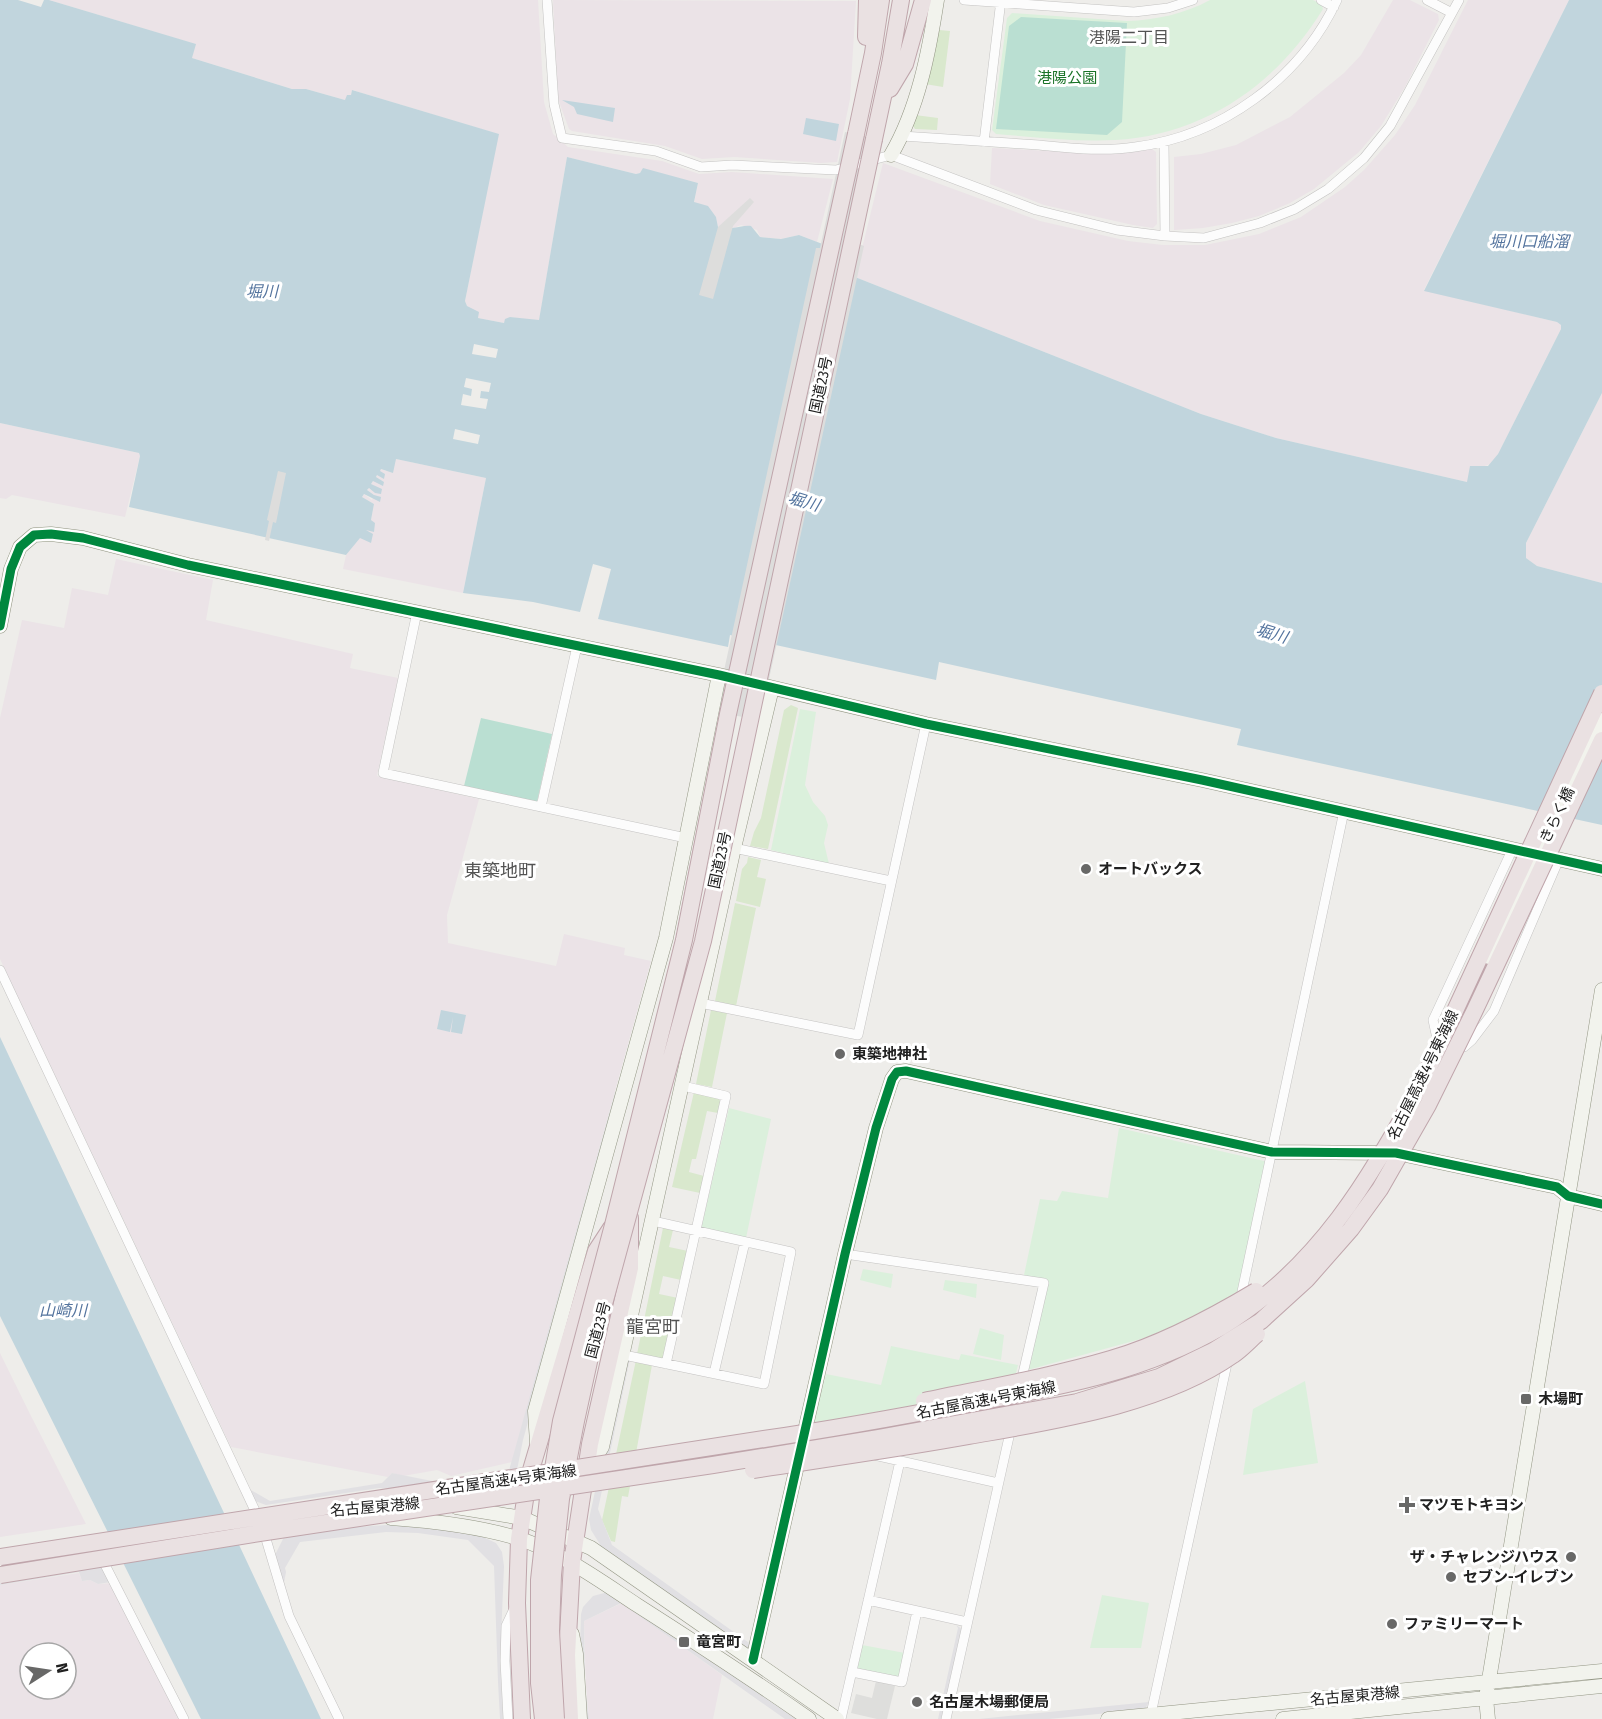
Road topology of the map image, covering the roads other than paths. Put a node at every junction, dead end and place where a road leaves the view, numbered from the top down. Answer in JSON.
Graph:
{"nodes":[{"id":1,"x":547,"y":0,"type":"edge"},
{"id":2,"x":867,"y":0,"type":"edge"},
{"id":3,"x":881,"y":0,"type":"edge"},
{"id":4,"x":901,"y":0,"type":"edge"},
{"id":5,"x":922,"y":0,"type":"edge"},
{"id":6,"x":938,"y":0,"type":"edge"},
{"id":7,"x":964,"y":0,"type":"edge"},
{"id":8,"x":1103,"y":0,"type":"edge"},
{"id":9,"x":1192,"y":0,"type":"edge"},
{"id":10,"x":1321,"y":0,"type":"edge"},
{"id":11,"x":1427,"y":0,"type":"edge"},
{"id":12,"x":1459,"y":0,"type":"edge"},
{"id":13,"x":1001,"y":2,"type":"edge"},
{"id":14,"x":1335,"y":3,"type":"edge"},
{"id":15,"x":1104,"y":11,"type":"junction"},
{"id":16,"x":1452,"y":13,"type":"junction"},
{"id":17,"x":865,"y":89,"type":"junction"},
{"id":18,"x":883,"y":100,"type":"junction"},
{"id":19,"x":902,"y":136,"type":"junction"},
{"id":20,"x":984,"y":142,"type":"junction"},
{"id":21,"x":1164,"y":142,"type":"junction"},
{"id":22,"x":891,"y":154,"type":"junction"},
{"id":23,"x":1165,"y":236,"type":"junction"},
{"id":24,"x":417,"y":612,"type":"junction"},
{"id":25,"x":0,"y":626,"type":"edge"},
{"id":26,"x":577,"y":646,"type":"junction"},
{"id":27,"x":719,"y":675,"type":"junction"},
{"id":28,"x":772,"y":688,"type":"junction"},
{"id":29,"x":1602,"y":693,"type":"edge"},
{"id":30,"x":1602,"y":720,"type":"edge"},
{"id":31,"x":926,"y":724,"type":"junction"},
{"id":32,"x":1602,"y":740,"type":"edge"},
{"id":33,"x":541,"y":807,"type":"junction"},
{"id":34,"x":1344,"y":811,"type":"junction"},
{"id":35,"x":687,"y":835,"type":"junction"},
{"id":36,"x":735,"y":844,"type":"junction"},
{"id":37,"x":1513,"y":848,"type":"junction"},
{"id":38,"x":1559,"y":859,"type":"junction"},
{"id":39,"x":1602,"y":868,"type":"edge"},
{"id":40,"x":891,"y":881,"type":"junction"},
{"id":41,"x":0,"y":970,"type":"edge"},
{"id":42,"x":1602,"y":990,"type":"edge"},
{"id":43,"x":700,"y":1003,"type":"junction"},
{"id":44,"x":1449,"y":1045,"type":"junction"},
{"id":45,"x":683,"y":1086,"type":"junction"},
{"id":46,"x":1272,"y":1152,"type":"junction"},
{"id":47,"x":1392,"y":1153,"type":"junction"},
{"id":48,"x":1568,"y":1197,"type":"junction"},
{"id":49,"x":1602,"y":1204,"type":"edge"},
{"id":50,"x":630,"y":1211,"type":"junction"},
{"id":51,"x":653,"y":1221,"type":"junction"},
{"id":52,"x":613,"y":1225,"type":"junction"},
{"id":53,"x":1342,"y":1228,"type":"junction"},
{"id":54,"x":696,"y":1230,"type":"junction"},
{"id":55,"x":745,"y":1242,"type":"junction"},
{"id":56,"x":844,"y":1254,"type":"junction"},
{"id":57,"x":624,"y":1355,"type":"junction"},
{"id":58,"x":666,"y":1364,"type":"junction"},
{"id":59,"x":714,"y":1373,"type":"junction"},
{"id":60,"x":848,"y":1426,"type":"junction"},
{"id":61,"x":804,"y":1438,"type":"junction"},
{"id":62,"x":537,"y":1448,"type":"junction"},
{"id":63,"x":900,"y":1461,"type":"junction"},
{"id":64,"x":713,"y":1465,"type":"junction"},
{"id":65,"x":585,"y":1473,"type":"junction"},
{"id":66,"x":998,"y":1483,"type":"junction"},
{"id":67,"x":522,"y":1518,"type":"junction"},
{"id":68,"x":258,"y":1526,"type":"junction"},
{"id":69,"x":519,"y":1539,"type":"junction"},
{"id":70,"x":575,"y":1541,"type":"junction"},
{"id":71,"x":104,"y":1551,"type":"junction"},
{"id":72,"x":0,"y":1559,"type":"edge"},
{"id":73,"x":572,"y":1562,"type":"junction"},
{"id":74,"x":0,"y":1569,"type":"edge"},
{"id":75,"x":0,"y":1575,"type":"edge"},
{"id":76,"x":868,"y":1600,"type":"junction"},
{"id":77,"x":517,"y":1603,"type":"junction"},
{"id":78,"x":917,"y":1611,"type":"junction"},
{"id":79,"x":570,"y":1620,"type":"junction"},
{"id":80,"x":967,"y":1622,"type":"junction"},
{"id":81,"x":753,"y":1660,"type":"junction"},
{"id":82,"x":1602,"y":1671,"type":"edge"},
{"id":83,"x":852,"y":1672,"type":"junction"},
{"id":84,"x":1488,"y":1682,"type":"junction"},
{"id":85,"x":1602,"y":1686,"type":"edge"},
{"id":86,"x":1486,"y":1698,"type":"junction"},
{"id":87,"x":569,"y":1711,"type":"edge"},
{"id":88,"x":1151,"y":1714,"type":"junction"},
{"id":89,"x":1326,"y":1717,"type":"edge"},
{"id":90,"x":183,"y":1719,"type":"edge"},
{"id":91,"x":339,"y":1719,"type":"edge"},
{"id":92,"x":508,"y":1719,"type":"edge"},
{"id":93,"x":522,"y":1719,"type":"edge"},
{"id":94,"x":543,"y":1719,"type":"edge"},
{"id":95,"x":556,"y":1719,"type":"edge"},
{"id":96,"x":580,"y":1719,"type":"edge"},
{"id":97,"x":809,"y":1719,"type":"edge"},
{"id":98,"x":838,"y":1719,"type":"edge"},
{"id":99,"x":946,"y":1719,"type":"edge"},
{"id":100,"x":1108,"y":1719,"type":"edge"},
{"id":101,"x":1283,"y":1719,"type":"edge"},
{"id":102,"x":1488,"y":1719,"type":"edge"}],
"edges":[{"from":1,"to":22,"type":"street"},
{"from":2,"to":17,"type":"highway"},
{"from":3,"to":17,"type":"highway","name":"国道23号"},
{"from":4,"to":18,"type":"highway","name":"国道23号"},
{"from":5,"to":18,"type":"highway"},
{"from":6,"to":19,"type":"street"},
{"from":7,"to":13,"type":"street"},
{"from":8,"to":15,"type":"street"},
{"from":9,"to":15,"type":"street"},
{"from":10,"to":14,"type":"street"},
{"from":11,"to":16,"type":"street"},
{"from":12,"to":16,"type":"street"},
{"from":13,"to":15,"type":"street"},
{"from":13,"to":20,"type":"street"},
{"from":14,"to":21,"type":"street"},
{"from":16,"to":23,"type":"street"},
{"from":17,"to":52,"type":"highway","name":"国道23号","bridge":true},
{"from":18,"to":50,"type":"highway","name":"国道23号","bridge":true},
{"from":19,"to":20,"type":"street"},
{"from":19,"to":22,"type":"street"},
{"from":20,"to":21,"type":"street"},
{"from":21,"to":23,"type":"street"},
{"from":22,"to":23,"type":"street"},
{"from":24,"to":25,"type":"street"},
{"from":24,"to":26,"type":"street"},
{"from":24,"to":33,"type":"street"},
{"from":26,"to":27,"type":"street"},
{"from":26,"to":33,"type":"street"},
{"from":27,"to":28,"type":"street"},
{"from":27,"to":35,"type":"street"},
{"from":28,"to":31,"type":"street"},
{"from":28,"to":36,"type":"street"},
{"from":29,"to":60,"type":"highway","name":"名古屋高速4号東海線","bridge":true},
{"from":30,"to":44,"type":"street","name":"きらく橋","bridge":true},
{"from":31,"to":34,"type":"street"},
{"from":31,"to":40,"type":"street"},
{"from":32,"to":64,"type":"highway","name":"名古屋高速4号東海線","bridge":true},
{"from":33,"to":35,"type":"street"},
{"from":34,"to":37,"type":"street"},
{"from":34,"to":46,"type":"street"},
{"from":35,"to":36,"type":"street"},
{"from":35,"to":62,"type":"street"},
{"from":36,"to":40,"type":"street"},
{"from":36,"to":43,"type":"street"},
{"from":37,"to":38,"type":"street"},
{"from":37,"to":44,"type":"street"},
{"from":38,"to":39,"type":"street"},
{"from":38,"to":44,"type":"street"},
{"from":40,"to":43,"type":"street"},
{"from":41,"to":68,"type":"street"},
{"from":42,"to":48,"type":"street"},
{"from":43,"to":45,"type":"street"},
{"from":44,"to":47,"type":"street","name":"きらく橋"},
{"from":45,"to":51,"type":"street"},
{"from":45,"to":54,"type":"street"},
{"from":46,"to":47,"type":"street"},
{"from":46,"to":56,"type":"street"},
{"from":46,"to":88,"type":"street"},
{"from":47,"to":48,"type":"street"},
{"from":47,"to":53,"type":"highway"},
{"from":48,"to":49,"type":"street"},
{"from":48,"to":84,"type":"street"},
{"from":50,"to":65,"type":"highway"},
{"from":50,"to":95,"type":"highway","name":"国道23号","bridge":true},
{"from":51,"to":54,"type":"street"},
{"from":51,"to":57,"type":"street"},
{"from":52,"to":62,"type":"highway"},
{"from":52,"to":94,"type":"highway","name":"国道23号","bridge":true},
{"from":53,"to":60,"type":"highway","bridge":true},
{"from":53,"to":64,"type":"highway","bridge":true},
{"from":54,"to":55,"type":"street"},
{"from":54,"to":58,"type":"street"},
{"from":55,"to":59,"type":"street"},
{"from":55,"to":59,"type":"street"},
{"from":56,"to":61,"type":"street"},
{"from":56,"to":66,"type":"street"},
{"from":57,"to":58,"type":"street"},
{"from":57,"to":65,"type":"street"},
{"from":58,"to":59,"type":"street"},
{"from":60,"to":72,"type":"highway","name":"名古屋高速4号東海線","bridge":true},
{"from":61,"to":63,"type":"street"},
{"from":61,"to":81,"type":"street"},
{"from":62,"to":67,"type":"highway"},
{"from":63,"to":66,"type":"street"},
{"from":63,"to":76,"type":"street"},
{"from":64,"to":75,"type":"highway","name":"名古屋高速4号東海線","bridge":true},
{"from":65,"to":70,"type":"highway"},
{"from":66,"to":80,"type":"street"},
{"from":67,"to":68,"type":"street","name":"名古屋東港線"},
{"from":67,"to":69,"type":"highway"},
{"from":67,"to":70,"type":"street","name":"名古屋東港線"},
{"from":68,"to":69,"type":"street","name":"名古屋東港線"},
{"from":68,"to":71,"type":"street","name":"名古屋東港線","bridge":true},
{"from":68,"to":91,"type":"street"},
{"from":69,"to":73,"type":"street","name":"名古屋東港線"},
{"from":69,"to":77,"type":"highway"},
{"from":70,"to":73,"type":"highway"},
{"from":70,"to":81,"type":"street","name":"名古屋東港線"},
{"from":71,"to":72,"type":"street","name":"名古屋東港線"},
{"from":71,"to":74,"type":"street","name":"名古屋東港線"},
{"from":71,"to":90,"type":"street"},
{"from":73,"to":79,"type":"highway"},
{"from":73,"to":97,"type":"street","name":"名古屋東港線"},
{"from":76,"to":78,"type":"street"},
{"from":76,"to":83,"type":"street"},
{"from":77,"to":92,"type":"street"},
{"from":77,"to":93,"type":"highway"},
{"from":78,"to":80,"type":"street"},
{"from":78,"to":83,"type":"street"},
{"from":79,"to":87,"type":"highway"},
{"from":79,"to":96,"type":"street"},
{"from":80,"to":99,"type":"street"},
{"from":81,"to":98,"type":"street","name":"名古屋東港線"},
{"from":82,"to":84,"type":"street","name":"名古屋東港線"},
{"from":83,"to":98,"type":"street"},
{"from":84,"to":86,"type":"street"},
{"from":84,"to":88,"type":"street","name":"名古屋東港線"},
{"from":85,"to":86,"type":"street","name":"名古屋東港線"},
{"from":86,"to":89,"type":"street","name":"名古屋東港線"},
{"from":86,"to":102,"type":"street"},
{"from":88,"to":100,"type":"street","name":"名古屋東港線"},
{"from":89,"to":101,"type":"street","name":"名古屋東港線"}]}
